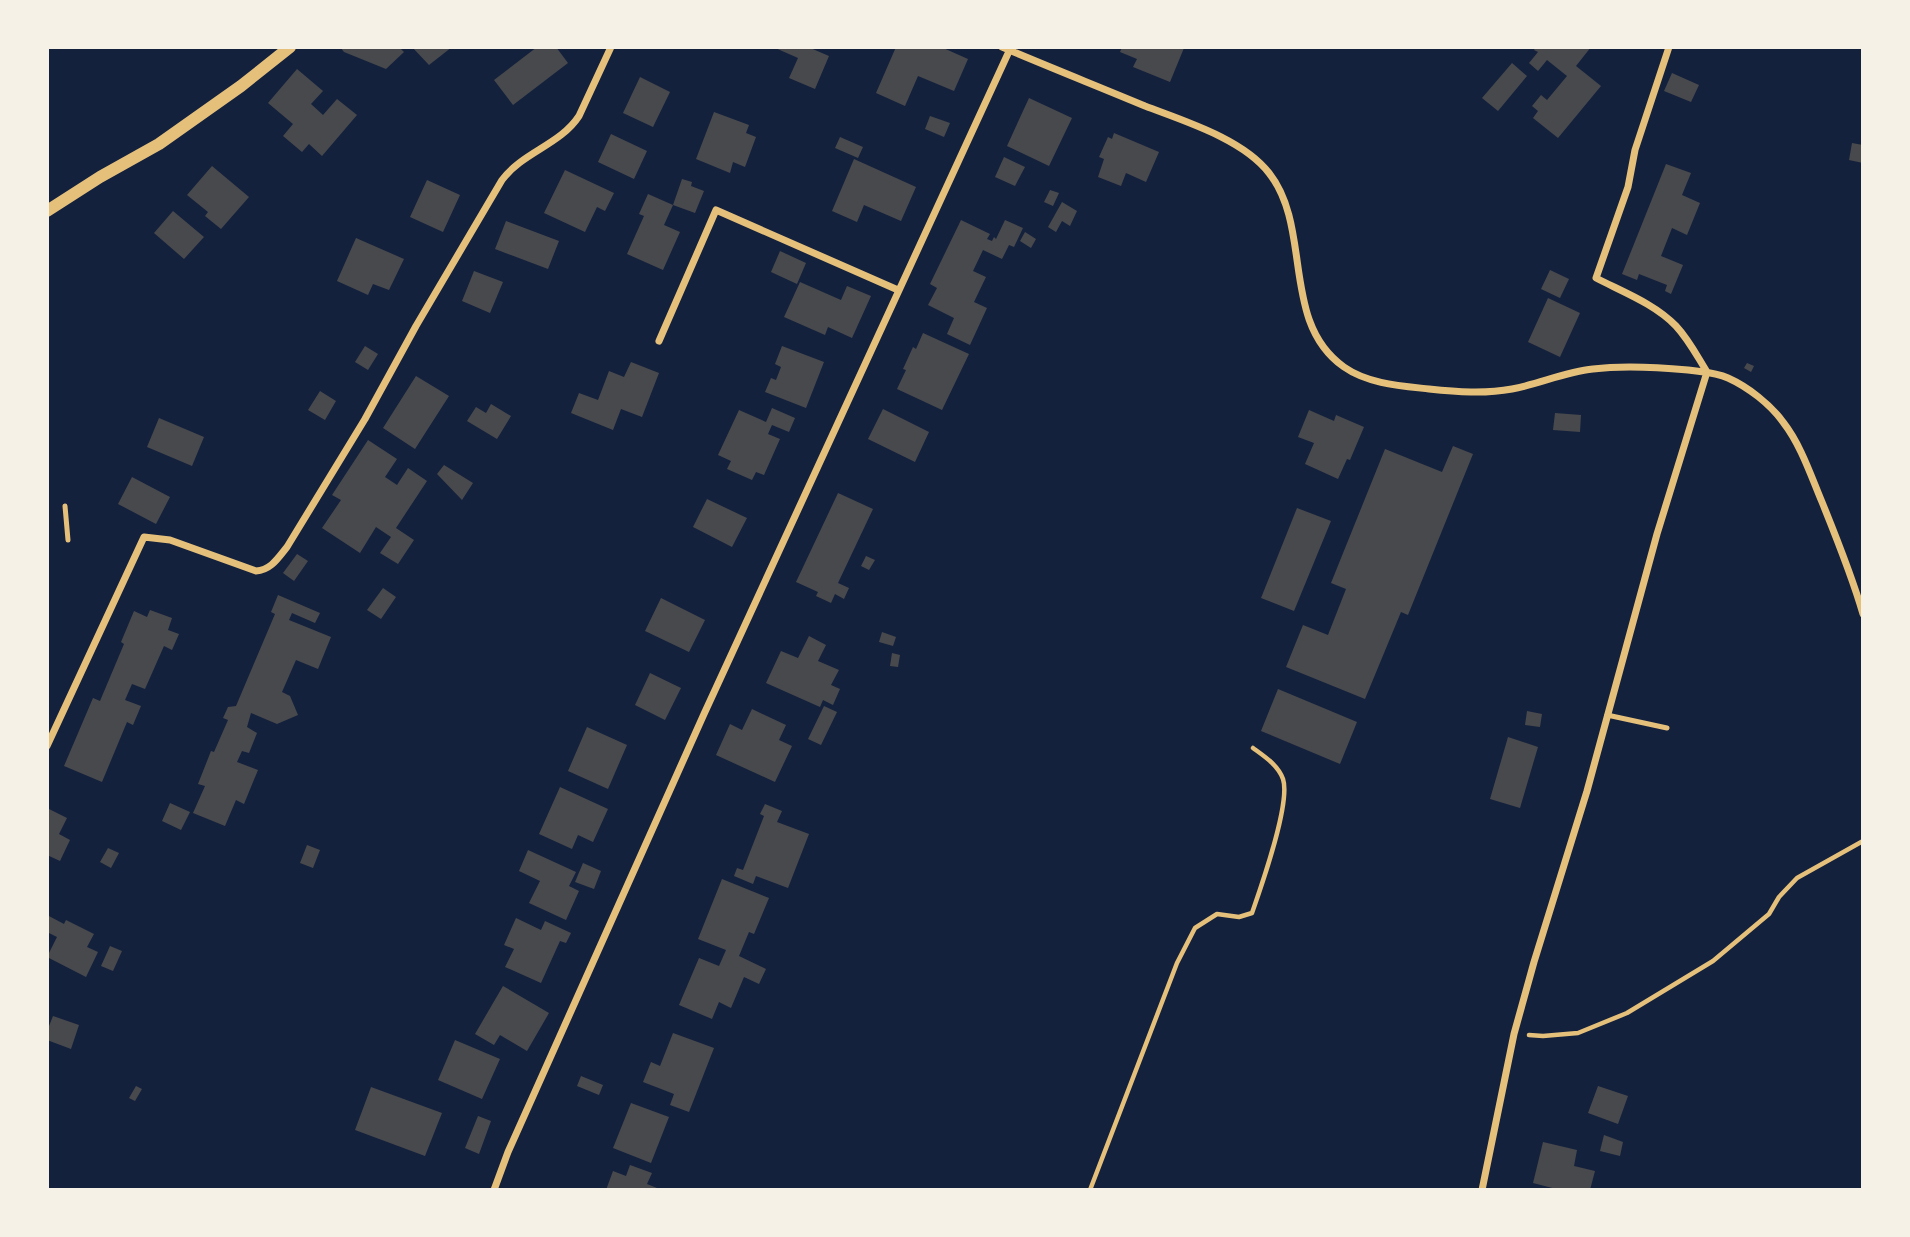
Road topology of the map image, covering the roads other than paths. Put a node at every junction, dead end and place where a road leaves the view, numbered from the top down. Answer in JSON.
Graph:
{"nodes":[{"id":1,"x":290,"y":47,"type":"edge"},
{"id":2,"x":611,"y":47,"type":"edge"},
{"id":3,"x":1669,"y":47,"type":"edge"},
{"id":4,"x":1008,"y":48,"type":"edge"},
{"id":5,"x":47,"y":211,"type":"edge"},
{"id":6,"x":898,"y":290,"type":"junction"},
{"id":7,"x":659,"y":341,"type":"dead end"},
{"id":8,"x":1707,"y":372,"type":"junction"},
{"id":9,"x":65,"y":506,"type":"dead end"},
{"id":10,"x":68,"y":540,"type":"dead end"},
{"id":11,"x":1863,"y":614,"type":"edge"},
{"id":12,"x":1607,"y":715,"type":"junction"},
{"id":13,"x":1667,"y":728,"type":"dead end"},
{"id":14,"x":47,"y":746,"type":"edge"},
{"id":15,"x":494,"y":1190,"type":"edge"},
{"id":16,"x":1482,"y":1190,"type":"edge"}],
"edges":[{"from":1,"to":5,"type":"street"},
{"from":2,"to":14,"type":"street"},
{"from":3,"to":8,"type":"street"},
{"from":4,"to":6,"type":"street"},
{"from":4,"to":8,"type":"street"},
{"from":6,"to":7,"type":"street"},
{"from":6,"to":15,"type":"street"},
{"from":8,"to":11,"type":"street"},
{"from":8,"to":12,"type":"street"},
{"from":9,"to":10,"type":"lane"},
{"from":12,"to":13,"type":"lane"},
{"from":12,"to":16,"type":"street"}]}
